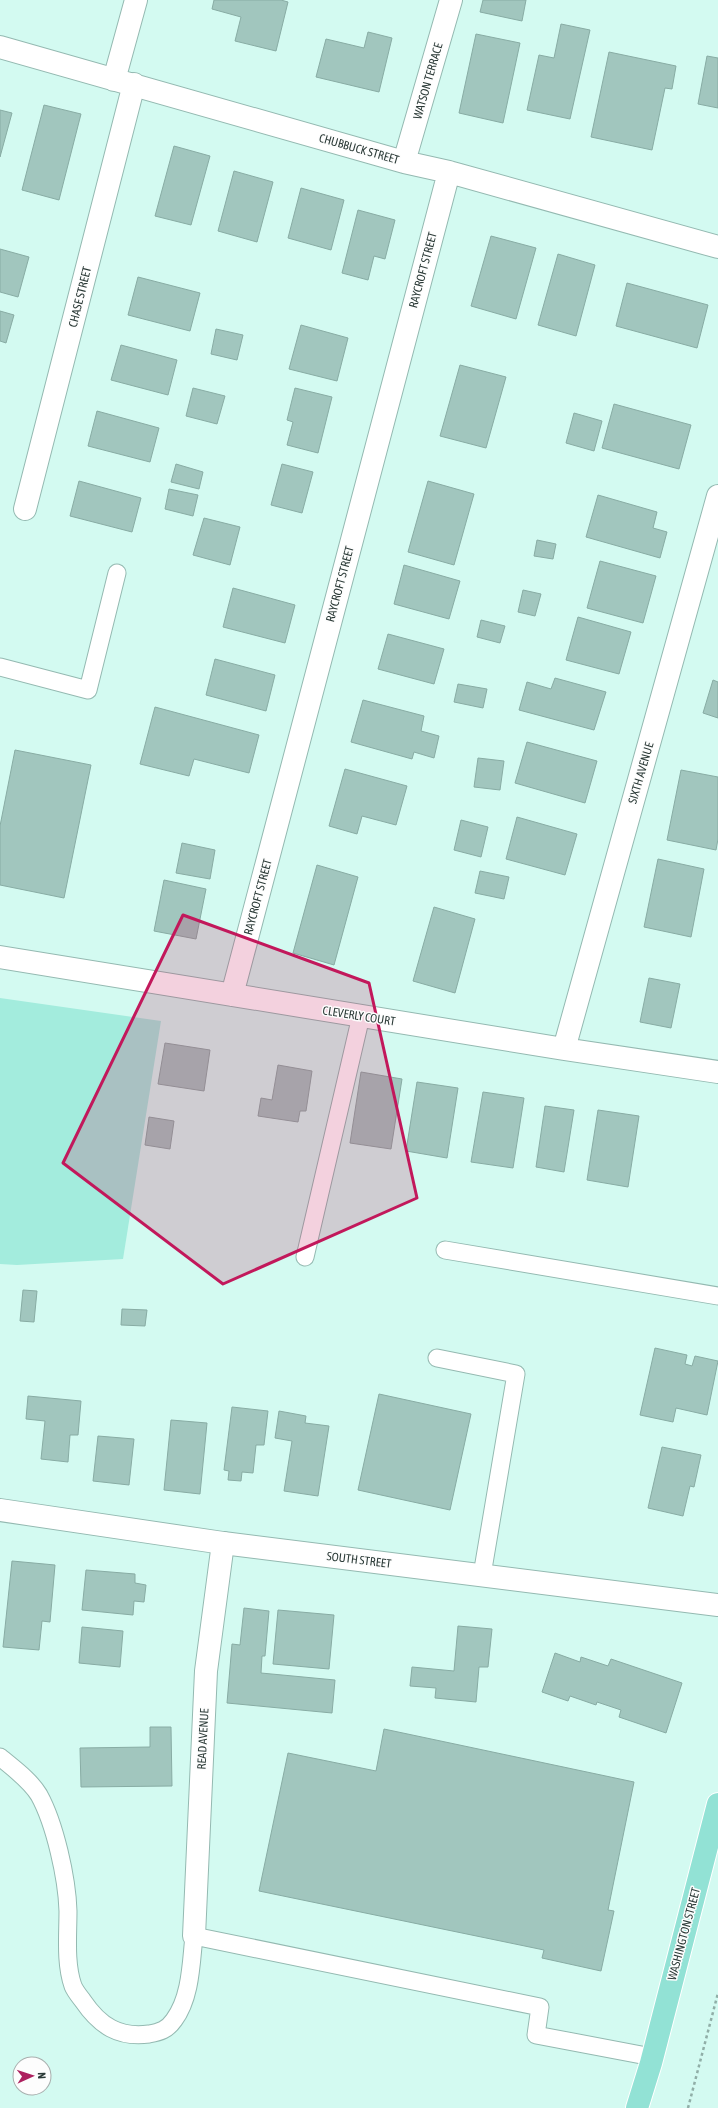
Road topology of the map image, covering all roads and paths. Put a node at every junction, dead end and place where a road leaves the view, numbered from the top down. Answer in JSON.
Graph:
{"nodes":[{"id":1,"x":136,"y":0,"type":"edge"},
{"id":2,"x":451,"y":0,"type":"edge"},
{"id":3,"x":0,"y":47,"type":"edge"},
{"id":4,"x":124,"y":82,"type":"junction"},
{"id":5,"x":404,"y":162,"type":"junction"},
{"id":6,"x":449,"y":172,"type":"junction"},
{"id":7,"x":718,"y":247,"type":"edge"},
{"id":8,"x":718,"y":496,"type":"edge"},
{"id":9,"x":25,"y":509,"type":"dead end"},
{"id":10,"x":117,"y":572,"type":"dead end"},
{"id":11,"x":0,"y":668,"type":"edge"},
{"id":12,"x":0,"y":957,"type":"edge"},
{"id":13,"x":232,"y":995,"type":"junction"},
{"id":14,"x":361,"y":1016,"type":"junction"},
{"id":15,"x":564,"y":1049,"type":"junction"},
{"id":16,"x":718,"y":1072,"type":"edge"},
{"id":17,"x":445,"y":1250,"type":"dead end"},
{"id":18,"x":304,"y":1257,"type":"dead end"},
{"id":19,"x":718,"y":1296,"type":"edge"},
{"id":20,"x":437,"y":1358,"type":"dead end"},
{"id":21,"x":0,"y":1510,"type":"edge"},
{"id":22,"x":223,"y":1543,"type":"junction"},
{"id":23,"x":482,"y":1575,"type":"junction"},
{"id":24,"x":718,"y":1605,"type":"edge"},
{"id":25,"x":0,"y":1757,"type":"edge"},
{"id":26,"x":718,"y":1804,"type":"edge"},
{"id":27,"x":715,"y":1829,"type":"edge"},
{"id":28,"x":194,"y":1936,"type":"junction"},
{"id":29,"x":718,"y":1992,"type":"edge"},
{"id":30,"x":651,"y":2060,"type":"junction"},
{"id":31,"x":637,"y":2108,"type":"edge"},
{"id":32,"x":645,"y":2108,"type":"edge"},
{"id":33,"x":688,"y":2108,"type":"edge"}],
"edges":[{"from":1,"to":4,"type":"street","name":"CHASE STREET"},
{"from":2,"to":5,"type":"street","name":"WATSON TERRACE"},
{"from":3,"to":4,"type":"street","name":"CHUBBUCK STREET"},
{"from":4,"to":5,"type":"street","name":"CHUBBUCK STREET"},
{"from":4,"to":9,"type":"street","name":"CHASE STREET"},
{"from":5,"to":6,"type":"street","name":"CHUBBUCK STREET"},
{"from":6,"to":7,"type":"street","name":"CHUBBUCK STREET"},
{"from":6,"to":13,"type":"street","name":"RAYCROFT STREET"},
{"from":8,"to":15,"type":"street","name":"SIXTH AVENUE"},
{"from":10,"to":11,"type":"lane"},
{"from":12,"to":13,"type":"street","name":"CLEVERLY COURT"},
{"from":13,"to":14,"type":"street","name":"CLEVERLY COURT"},
{"from":14,"to":15,"type":"street","name":"CLEVERLY COURT"},
{"from":14,"to":18,"type":"lane"},
{"from":15,"to":16,"type":"street","name":"CLEVERLY COURT"},
{"from":17,"to":19,"type":"lane"},
{"from":20,"to":23,"type":"lane"},
{"from":21,"to":22,"type":"street","name":"SOUTH STREET"},
{"from":22,"to":23,"type":"street","name":"SOUTH STREET"},
{"from":22,"to":28,"type":"street","name":"READ AVENUE"},
{"from":23,"to":24,"type":"street","name":"SOUTH STREET"},
{"from":25,"to":28,"type":"lane"},
{"from":26,"to":27,"type":"main road","name":"WASHINGTON STREET"},
{"from":27,"to":30,"type":"main road","name":"WASHINGTON STREET"},
{"from":28,"to":30,"type":"lane"},
{"from":29,"to":33,"type":"path"},
{"from":30,"to":31,"type":"main road","name":"WASHINGTON STREET"},
{"from":30,"to":32,"type":"main road","name":"WASHINGTON STREET"}]}
